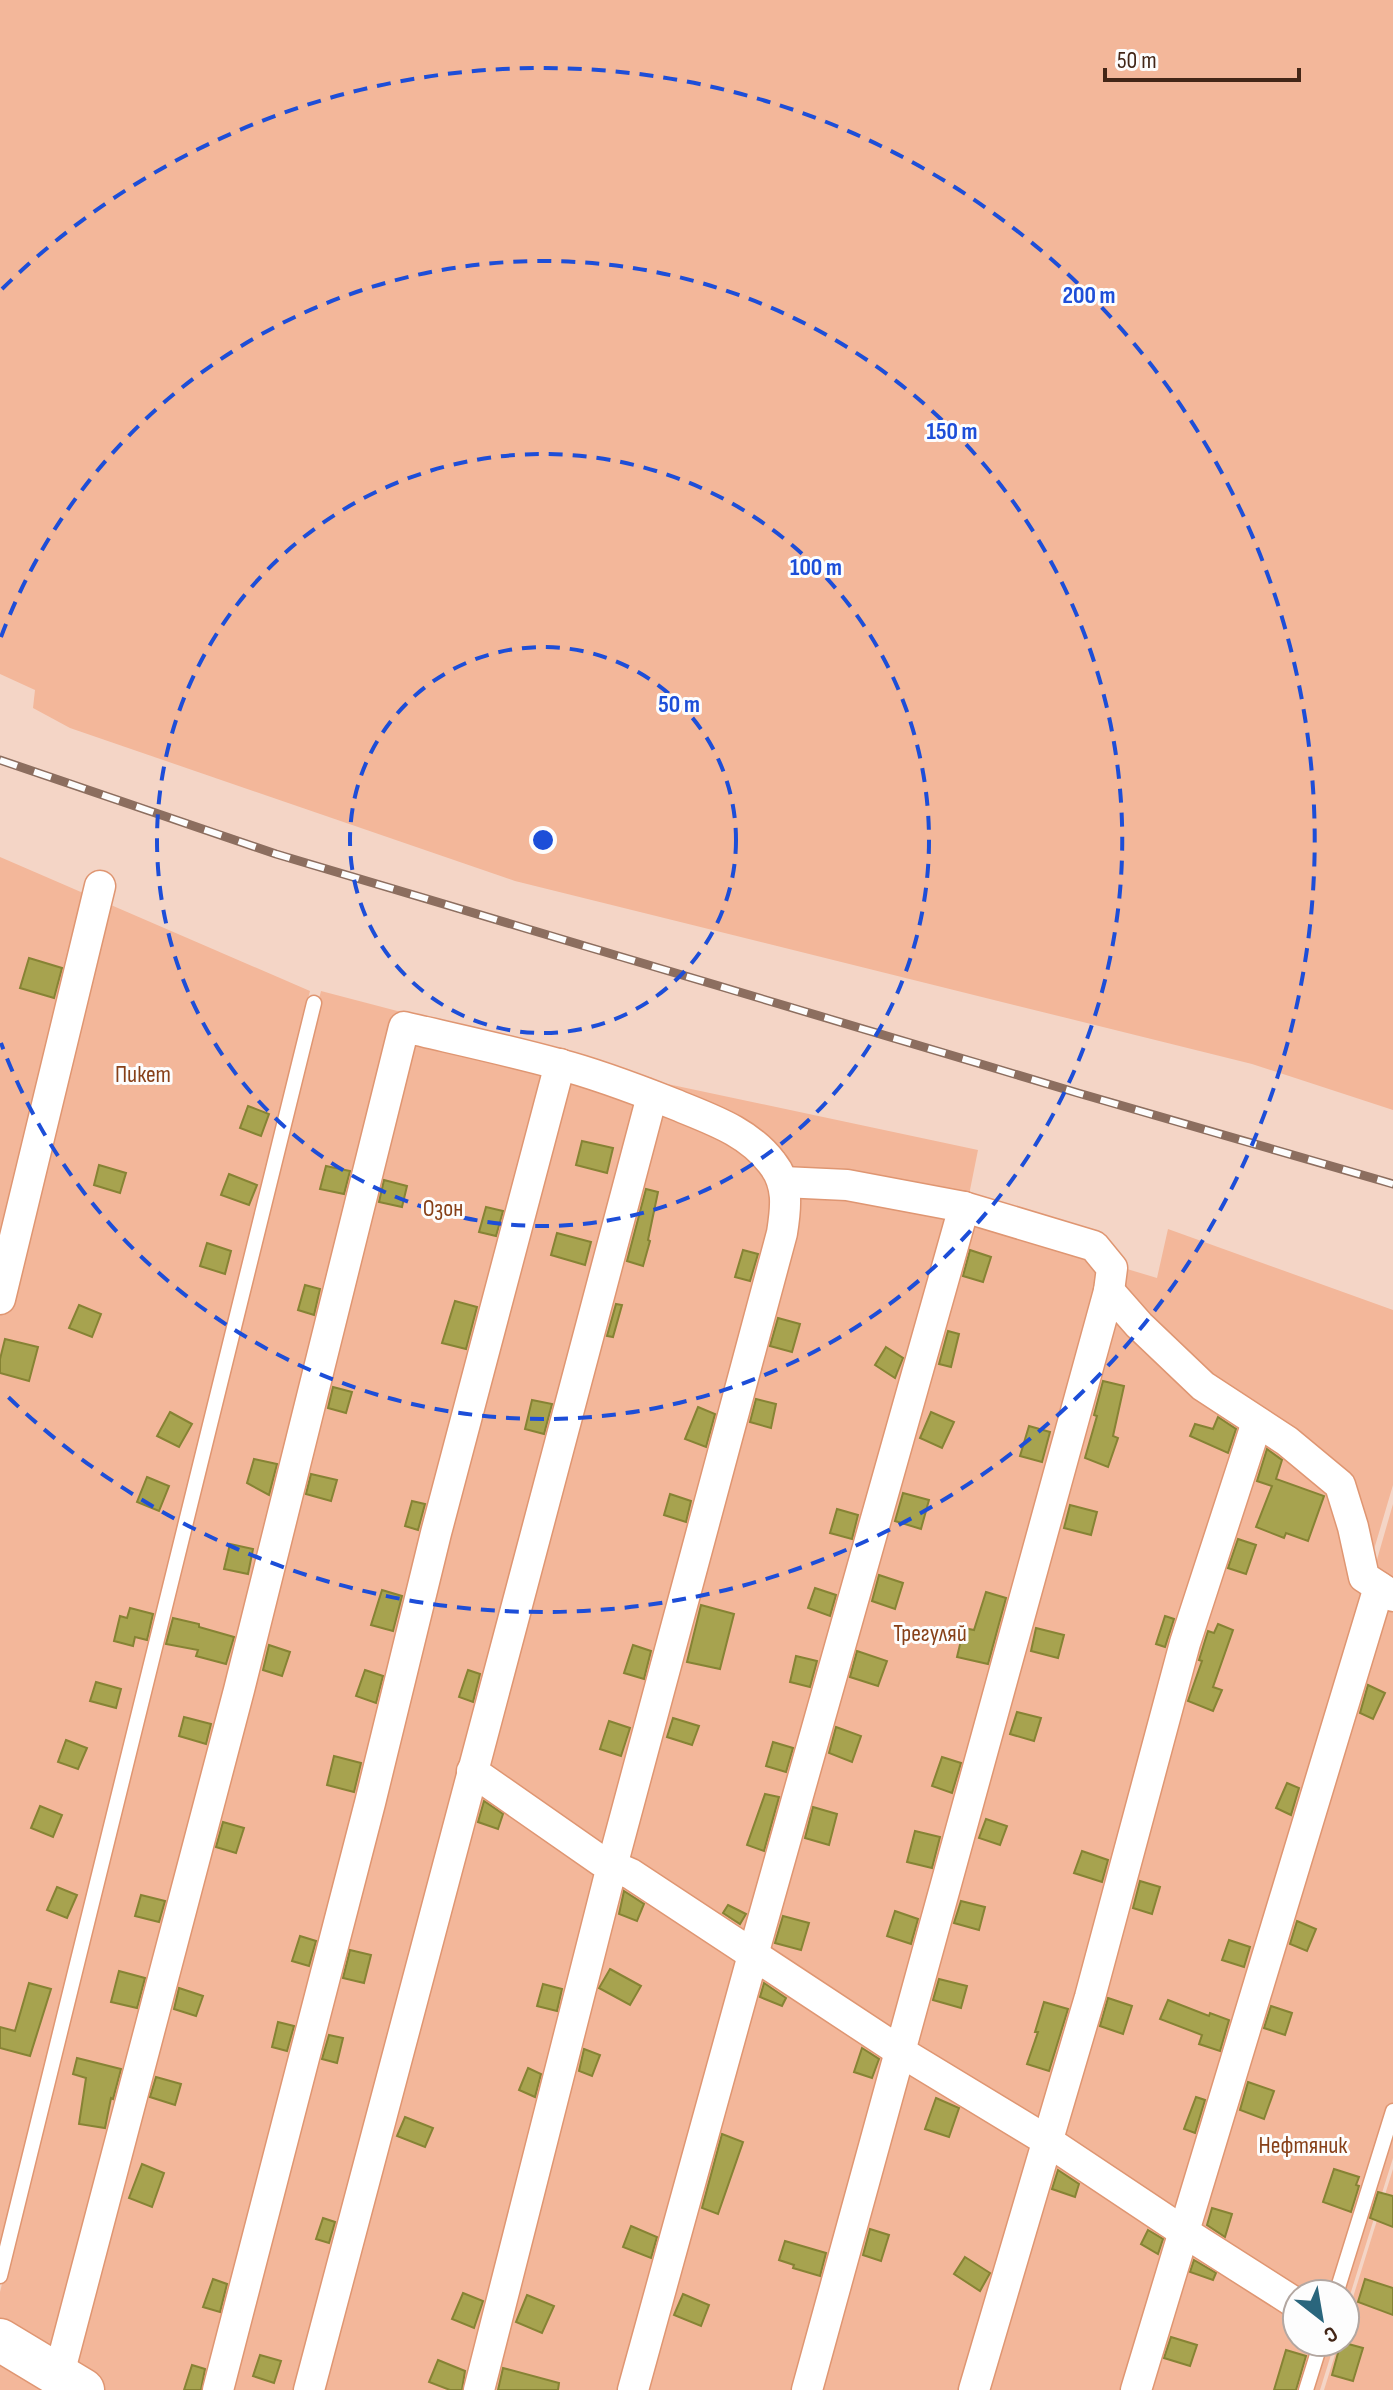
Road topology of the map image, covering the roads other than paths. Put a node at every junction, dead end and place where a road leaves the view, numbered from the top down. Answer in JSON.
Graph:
{"nodes":[{"id":1,"x":100,"y":886,"type":"dead end"},
{"id":2,"x":314,"y":1003,"type":"dead end"},
{"id":3,"x":560,"y":1064,"type":"junction"},
{"id":4,"x":652,"y":1096,"type":"junction"},
{"id":5,"x":783,"y":1182,"type":"junction"},
{"id":6,"x":964,"y":1207,"type":"junction"},
{"id":7,"x":1109,"y":1291,"type":"junction"},
{"id":8,"x":0,"y":1299,"type":"edge"},
{"id":9,"x":1257,"y":1422,"type":"junction"},
{"id":10,"x":1386,"y":1592,"type":"edge"},
{"id":11,"x":472,"y":1771,"type":"junction"},
{"id":12,"x":612,"y":1866,"type":"junction"},
{"id":13,"x":753,"y":1955,"type":"junction"},
{"id":14,"x":901,"y":2052,"type":"junction"},
{"id":15,"x":1393,"y":2111,"type":"edge"},
{"id":16,"x":1046,"y":2140,"type":"junction"},
{"id":17,"x":1184,"y":2232,"type":"junction"},
{"id":18,"x":0,"y":2276,"type":"edge"},
{"id":19,"x":1341,"y":2278,"type":"edge"},
{"id":20,"x":1281,"y":2294,"type":"edge"},
{"id":21,"x":0,"y":2340,"type":"edge"},
{"id":22,"x":1316,"y":2358,"type":"edge"},
{"id":23,"x":71,"y":2382,"type":"edge"},
{"id":24,"x":218,"y":2390,"type":"edge"},
{"id":25,"x":309,"y":2390,"type":"edge"},
{"id":26,"x":479,"y":2390,"type":"edge"},
{"id":27,"x":633,"y":2390,"type":"edge"},
{"id":28,"x":807,"y":2390,"type":"edge"},
{"id":29,"x":974,"y":2390,"type":"edge"},
{"id":30,"x":1136,"y":2390,"type":"edge"},
{"id":31,"x":1306,"y":2390,"type":"edge"}],
"edges":[{"from":1,"to":8,"type":"street"},
{"from":2,"to":18,"type":"lane"},
{"from":3,"to":4,"type":"street"},
{"from":3,"to":23,"type":"street"},
{"from":3,"to":24,"type":"street"},
{"from":4,"to":5,"type":"street"},
{"from":4,"to":11,"type":"street"},
{"from":5,"to":6,"type":"street"},
{"from":5,"to":12,"type":"street"},
{"from":6,"to":7,"type":"street"},
{"from":6,"to":13,"type":"street"},
{"from":7,"to":9,"type":"street"},
{"from":7,"to":14,"type":"street"},
{"from":9,"to":10,"type":"street"},
{"from":9,"to":16,"type":"street"},
{"from":10,"to":17,"type":"street"},
{"from":11,"to":12,"type":"street"},
{"from":11,"to":25,"type":"street"},
{"from":12,"to":13,"type":"street"},
{"from":12,"to":26,"type":"street"},
{"from":13,"to":14,"type":"street"},
{"from":13,"to":27,"type":"street"},
{"from":14,"to":16,"type":"street"},
{"from":14,"to":28,"type":"street"},
{"from":15,"to":19,"type":"lane"},
{"from":16,"to":17,"type":"street"},
{"from":16,"to":29,"type":"street"},
{"from":17,"to":20,"type":"street"},
{"from":17,"to":30,"type":"street"},
{"from":21,"to":23,"type":"street"},
{"from":22,"to":31,"type":"lane"}]}
